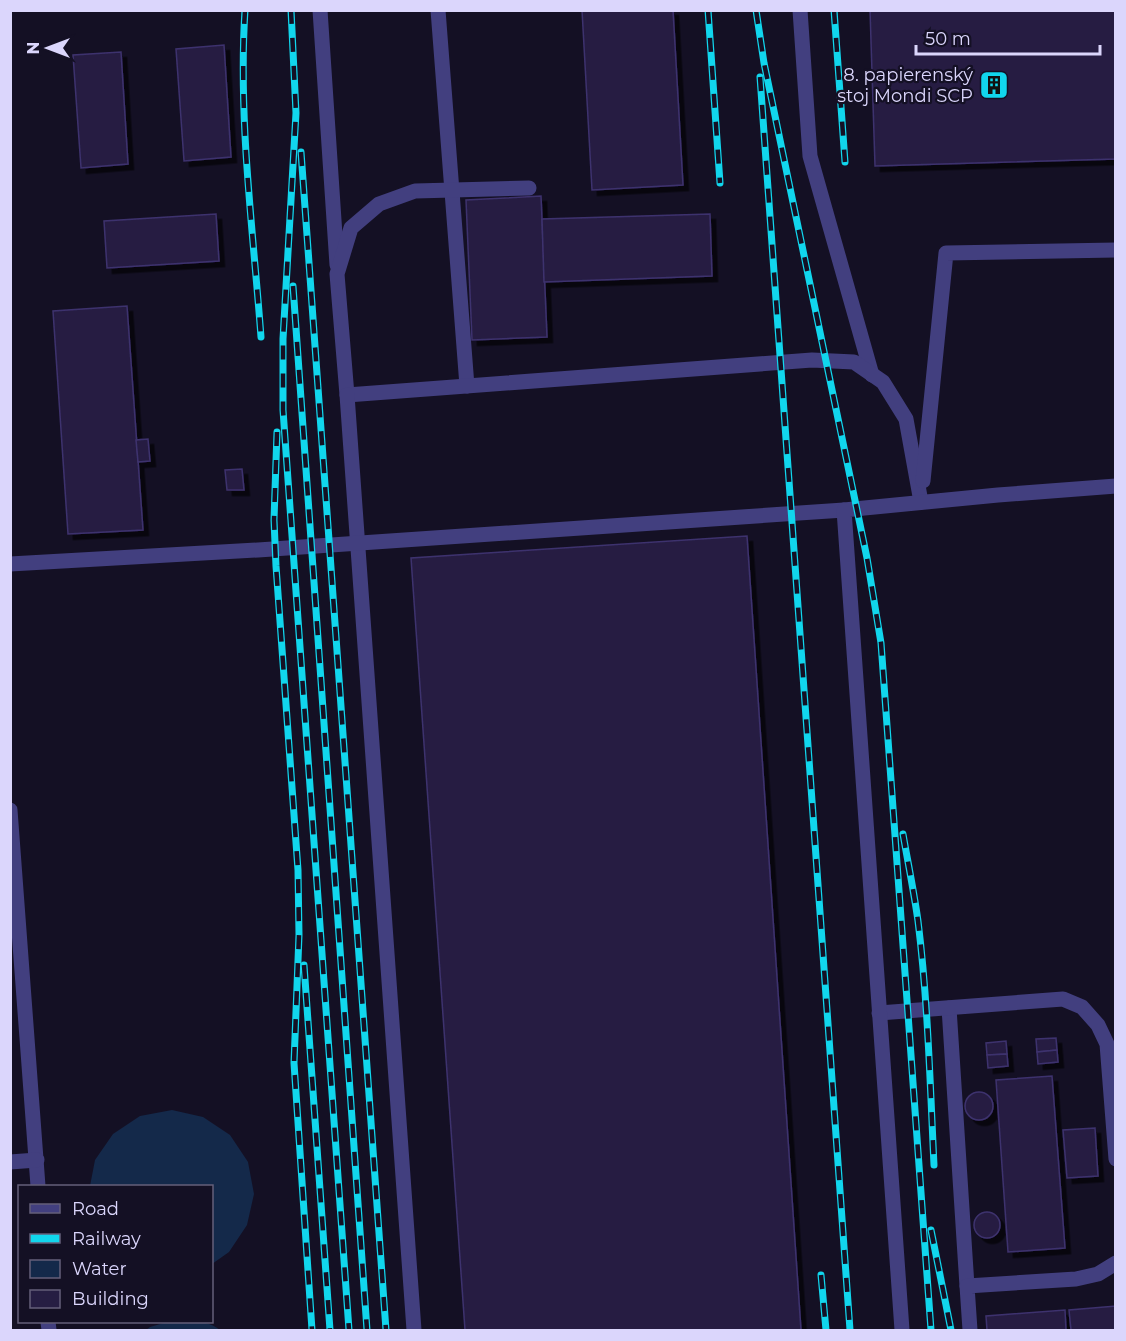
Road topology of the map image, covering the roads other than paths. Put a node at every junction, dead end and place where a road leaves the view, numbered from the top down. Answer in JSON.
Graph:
{"nodes":[{"id":1,"x":320,"y":10,"type":"edge"},
{"id":2,"x":438,"y":10,"type":"edge"},
{"id":3,"x":800,"y":10,"type":"edge"},
{"id":4,"x":530,"y":188,"type":"dead end"},
{"id":5,"x":452,"y":190,"type":"junction"},
{"id":6,"x":1116,"y":250,"type":"edge"},
{"id":7,"x":337,"y":274,"type":"junction"},
{"id":8,"x":872,"y":375,"type":"junction"},
{"id":9,"x":467,"y":386,"type":"junction"},
{"id":10,"x":347,"y":394,"type":"junction"},
{"id":11,"x":1116,"y":486,"type":"edge"},
{"id":12,"x":921,"y":502,"type":"junction"},
{"id":13,"x":844,"y":510,"type":"junction"},
{"id":14,"x":358,"y":543,"type":"junction"},
{"id":15,"x":10,"y":564,"type":"edge"},
{"id":16,"x":10,"y":810,"type":"edge"},
{"id":17,"x":949,"y":1008,"type":"junction"},
{"id":18,"x":879,"y":1013,"type":"junction"},
{"id":19,"x":1116,"y":1159,"type":"edge"},
{"id":20,"x":36,"y":1160,"type":"junction"},
{"id":21,"x":10,"y":1162,"type":"edge"},
{"id":22,"x":39,"y":1185,"type":"edge"},
{"id":23,"x":1116,"y":1263,"type":"edge"},
{"id":24,"x":968,"y":1286,"type":"junction"},
{"id":25,"x":414,"y":1330,"type":"edge"},
{"id":26,"x":902,"y":1330,"type":"edge"},
{"id":27,"x":970,"y":1330,"type":"edge"}],
"edges":[{"from":1,"to":7,"type":"lane"},
{"from":2,"to":5,"type":"lane"},
{"from":3,"to":8,"type":"lane"},
{"from":4,"to":5,"type":"lane"},
{"from":5,"to":7,"type":"lane"},
{"from":5,"to":9,"type":"lane"},
{"from":6,"to":12,"type":"lane"},
{"from":7,"to":10,"type":"lane"},
{"from":8,"to":9,"type":"lane"},
{"from":8,"to":12,"type":"lane"},
{"from":9,"to":10,"type":"lane"},
{"from":10,"to":14,"type":"lane"},
{"from":11,"to":12,"type":"lane"},
{"from":12,"to":13,"type":"lane"},
{"from":13,"to":14,"type":"lane"},
{"from":13,"to":18,"type":"lane"},
{"from":14,"to":15,"type":"lane"},
{"from":14,"to":25,"type":"lane"},
{"from":16,"to":20,"type":"lane"},
{"from":17,"to":18,"type":"lane"},
{"from":17,"to":19,"type":"lane"},
{"from":17,"to":24,"type":"lane"},
{"from":18,"to":26,"type":"lane"},
{"from":20,"to":21,"type":"lane"},
{"from":20,"to":22,"type":"lane"},
{"from":23,"to":24,"type":"lane"},
{"from":24,"to":27,"type":"lane"}]}
